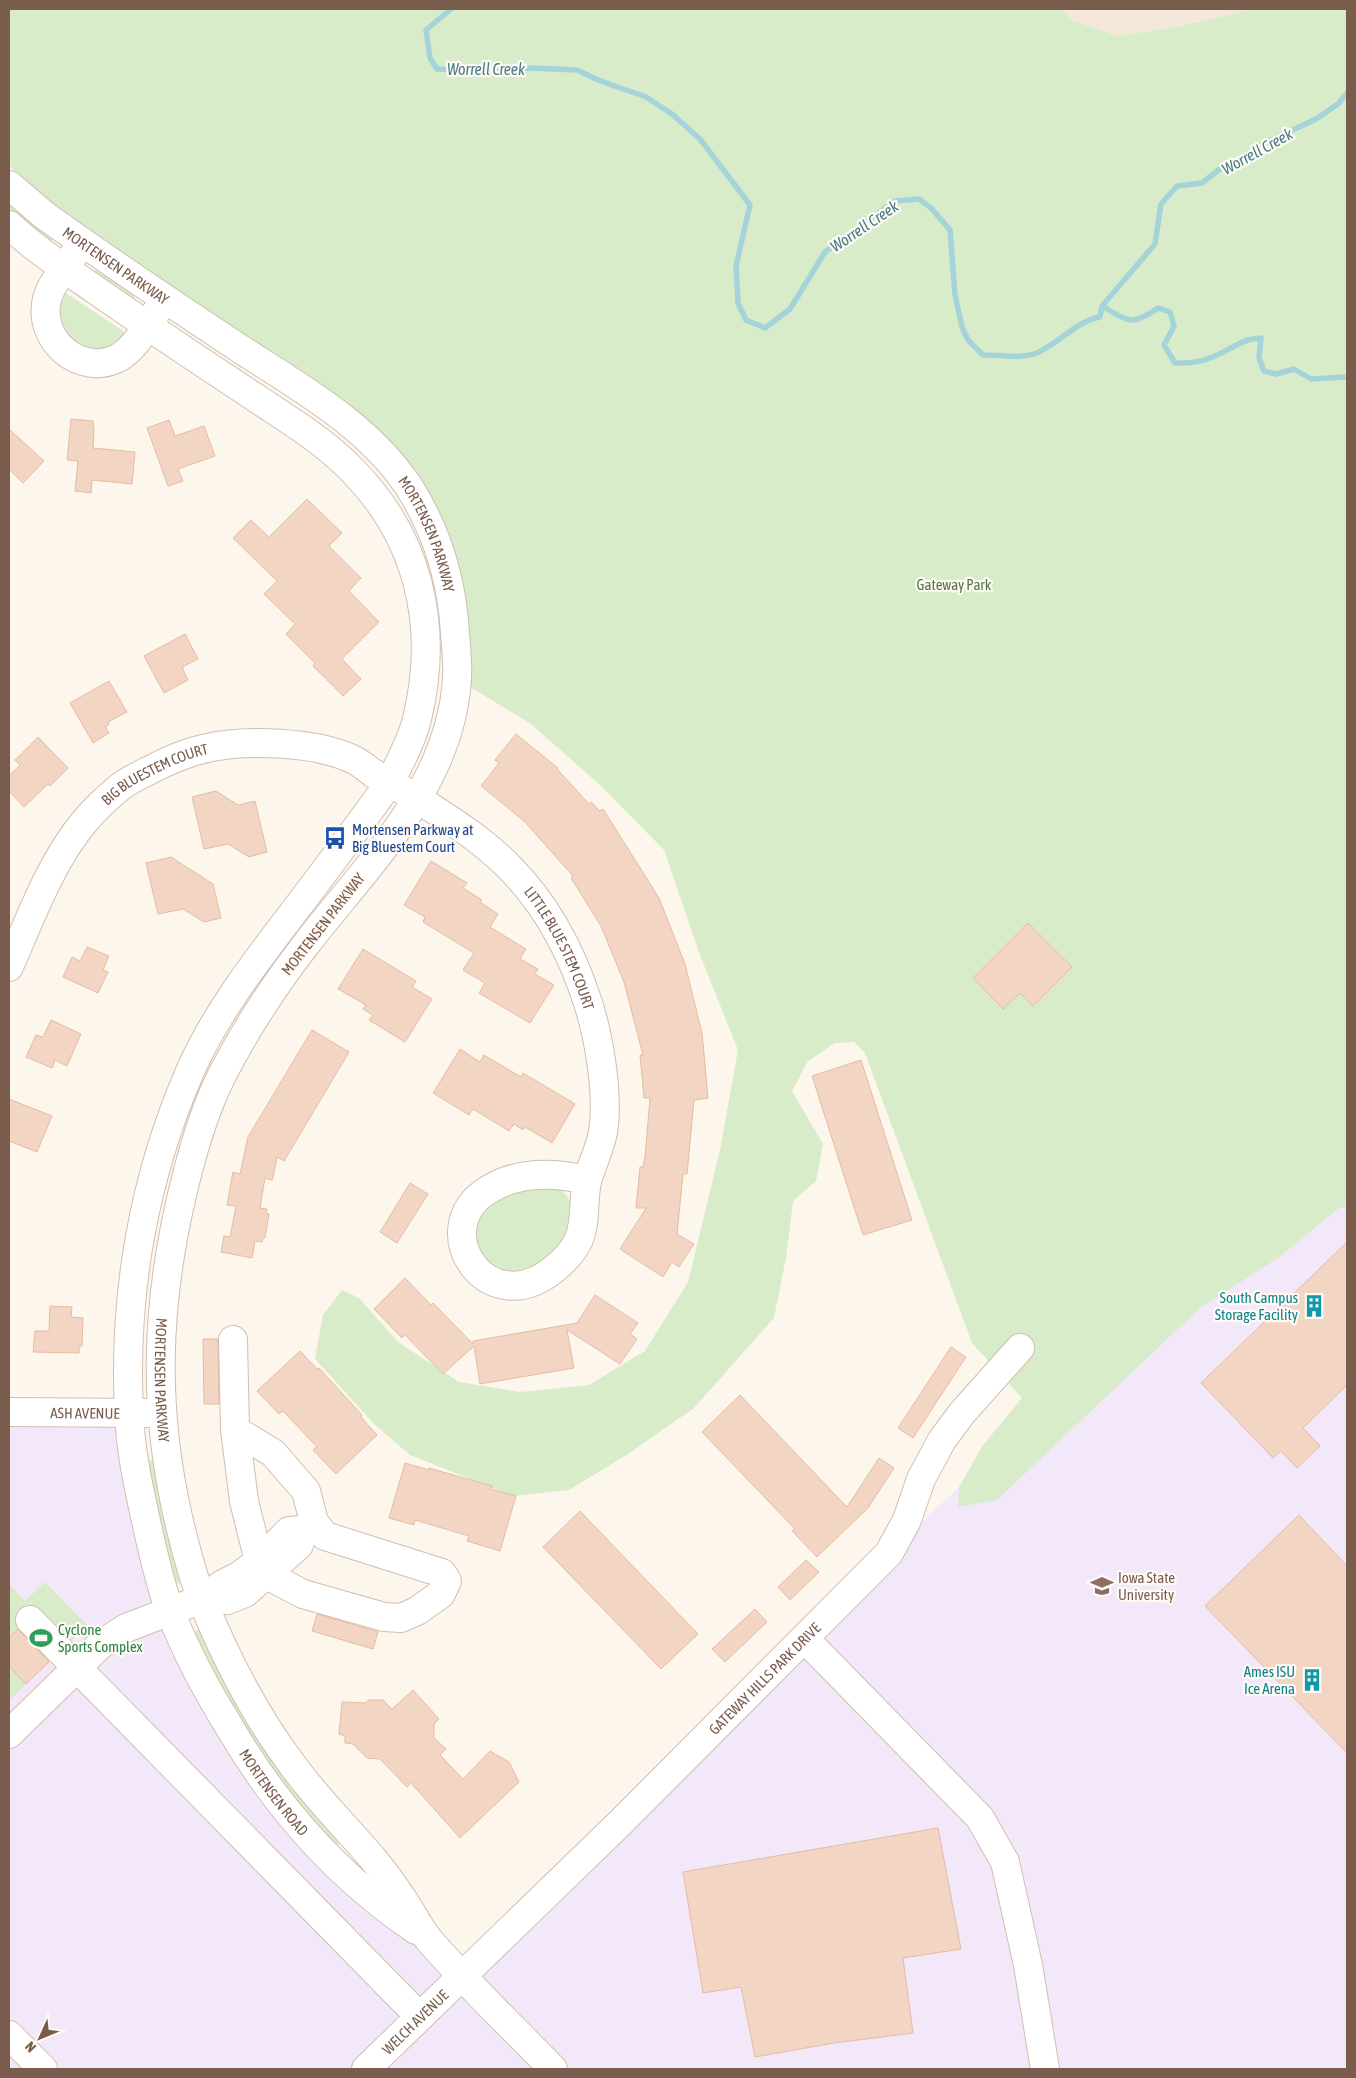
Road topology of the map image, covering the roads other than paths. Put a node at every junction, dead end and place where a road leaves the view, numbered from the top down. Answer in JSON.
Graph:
{"nodes":[{"id":1,"x":9,"y":185,"type":"edge"},
{"id":2,"x":9,"y":225,"type":"edge"},
{"id":3,"x":82,"y":242,"type":"junction"},
{"id":4,"x":65,"y":269,"type":"junction"},
{"id":5,"x":164,"y":299,"type":"junction"},
{"id":6,"x":147,"y":326,"type":"junction"},
{"id":7,"x":390,"y":782,"type":"junction"},
{"id":8,"x":418,"y":800,"type":"junction"},
{"id":9,"x":9,"y":967,"type":"edge"},
{"id":10,"x":587,"y":1180,"type":"junction"},
{"id":11,"x":233,"y":1340,"type":"dead end"},
{"id":12,"x":1020,"y":1348,"type":"dead end"},
{"id":13,"x":9,"y":1412,"type":"edge"},
{"id":14,"x":129,"y":1413,"type":"junction"},
{"id":15,"x":161,"y":1413,"type":"junction"},
{"id":16,"x":234,"y":1430,"type":"junction"},
{"id":17,"x":309,"y":1526,"type":"junction"},
{"id":18,"x":263,"y":1568,"type":"junction"},
{"id":19,"x":204,"y":1598,"type":"junction"},
{"id":20,"x":170,"y":1611,"type":"junction"},
{"id":21,"x":30,"y":1620,"type":"dead end"},
{"id":22,"x":805,"y":1639,"type":"junction"},
{"id":23,"x":77,"y":1668,"type":"junction"},
{"id":24,"x":9,"y":1734,"type":"edge"},
{"id":25,"x":426,"y":1937,"type":"junction"},
{"id":26,"x":462,"y":1975,"type":"junction"},
{"id":27,"x":420,"y":2016,"type":"junction"},
{"id":28,"x":9,"y":2035,"type":"edge"},
{"id":29,"x":43,"y":2069,"type":"edge"},
{"id":30,"x":366,"y":2069,"type":"edge"},
{"id":31,"x":553,"y":2069,"type":"edge"},
{"id":32,"x":1045,"y":2069,"type":"edge"}],
"edges":[{"from":1,"to":3,"type":"street","name":"MORTENSEN PARKWAY"},
{"from":2,"to":4,"type":"street","name":"MORTENSEN PARKWAY"},
{"from":3,"to":4,"type":"street"},
{"from":3,"to":5,"type":"street","name":"MORTENSEN PARKWAY"},
{"from":4,"to":6,"type":"street","name":"MORTENSEN PARKWAY"},
{"from":4,"to":6,"type":"street"},
{"from":5,"to":6,"type":"street"},
{"from":5,"to":8,"type":"street","name":"MORTENSEN PARKWAY"},
{"from":6,"to":7,"type":"street","name":"MORTENSEN PARKWAY"},
{"from":7,"to":8,"type":"street","name":"LITTLE BLUE STEM COURT"},
{"from":7,"to":9,"type":"street","name":"BIG BLUESTEM COURT"},
{"from":7,"to":14,"type":"street","name":"MORTENSEN PARKWAY"},
{"from":8,"to":10,"type":"street","name":"LITTLE BLUE STEM COURT"},
{"from":8,"to":15,"type":"street","name":"MORTENSEN PARKWAY"},
{"from":10,"to":10,"type":"street","name":"LITTLE BLUE STEM COURT"},
{"from":11,"to":16,"type":"street"},
{"from":12,"to":22,"type":"street","name":"GATEWAY HILLS PARK DRIVE"},
{"from":13,"to":14,"type":"street","name":"ASH AVENUE"},
{"from":14,"to":15,"type":"street","name":"ASH AVENUE"},
{"from":14,"to":20,"type":"street","name":"MORTENSEN PARKWAY"},
{"from":15,"to":19,"type":"street","name":"MORTENSEN PARKWAY"},
{"from":16,"to":17,"type":"street"},
{"from":16,"to":18,"type":"street"},
{"from":17,"to":18,"type":"street"},
{"from":17,"to":18,"type":"street"},
{"from":18,"to":19,"type":"street"},
{"from":19,"to":20,"type":"street"},
{"from":19,"to":25,"type":"street","name":"MORTENSEN ROAD"},
{"from":20,"to":23,"type":"street"},
{"from":20,"to":25,"type":"street","name":"MORTENSEN ROAD"},
{"from":21,"to":23,"type":"street"},
{"from":22,"to":26,"type":"street","name":"GATEWAY HILLS PARK DRIVE"},
{"from":22,"to":32,"type":"street"},
{"from":23,"to":24,"type":"street"},
{"from":23,"to":27,"type":"street"},
{"from":25,"to":26,"type":"street","name":"MORTENSEN ROAD"},
{"from":26,"to":27,"type":"street","name":"WELCH AVENUE"},
{"from":26,"to":31,"type":"street","name":"MORTENSEN ROAD"},
{"from":27,"to":30,"type":"street","name":"WELCH AVENUE"},
{"from":28,"to":29,"type":"street"}]}
